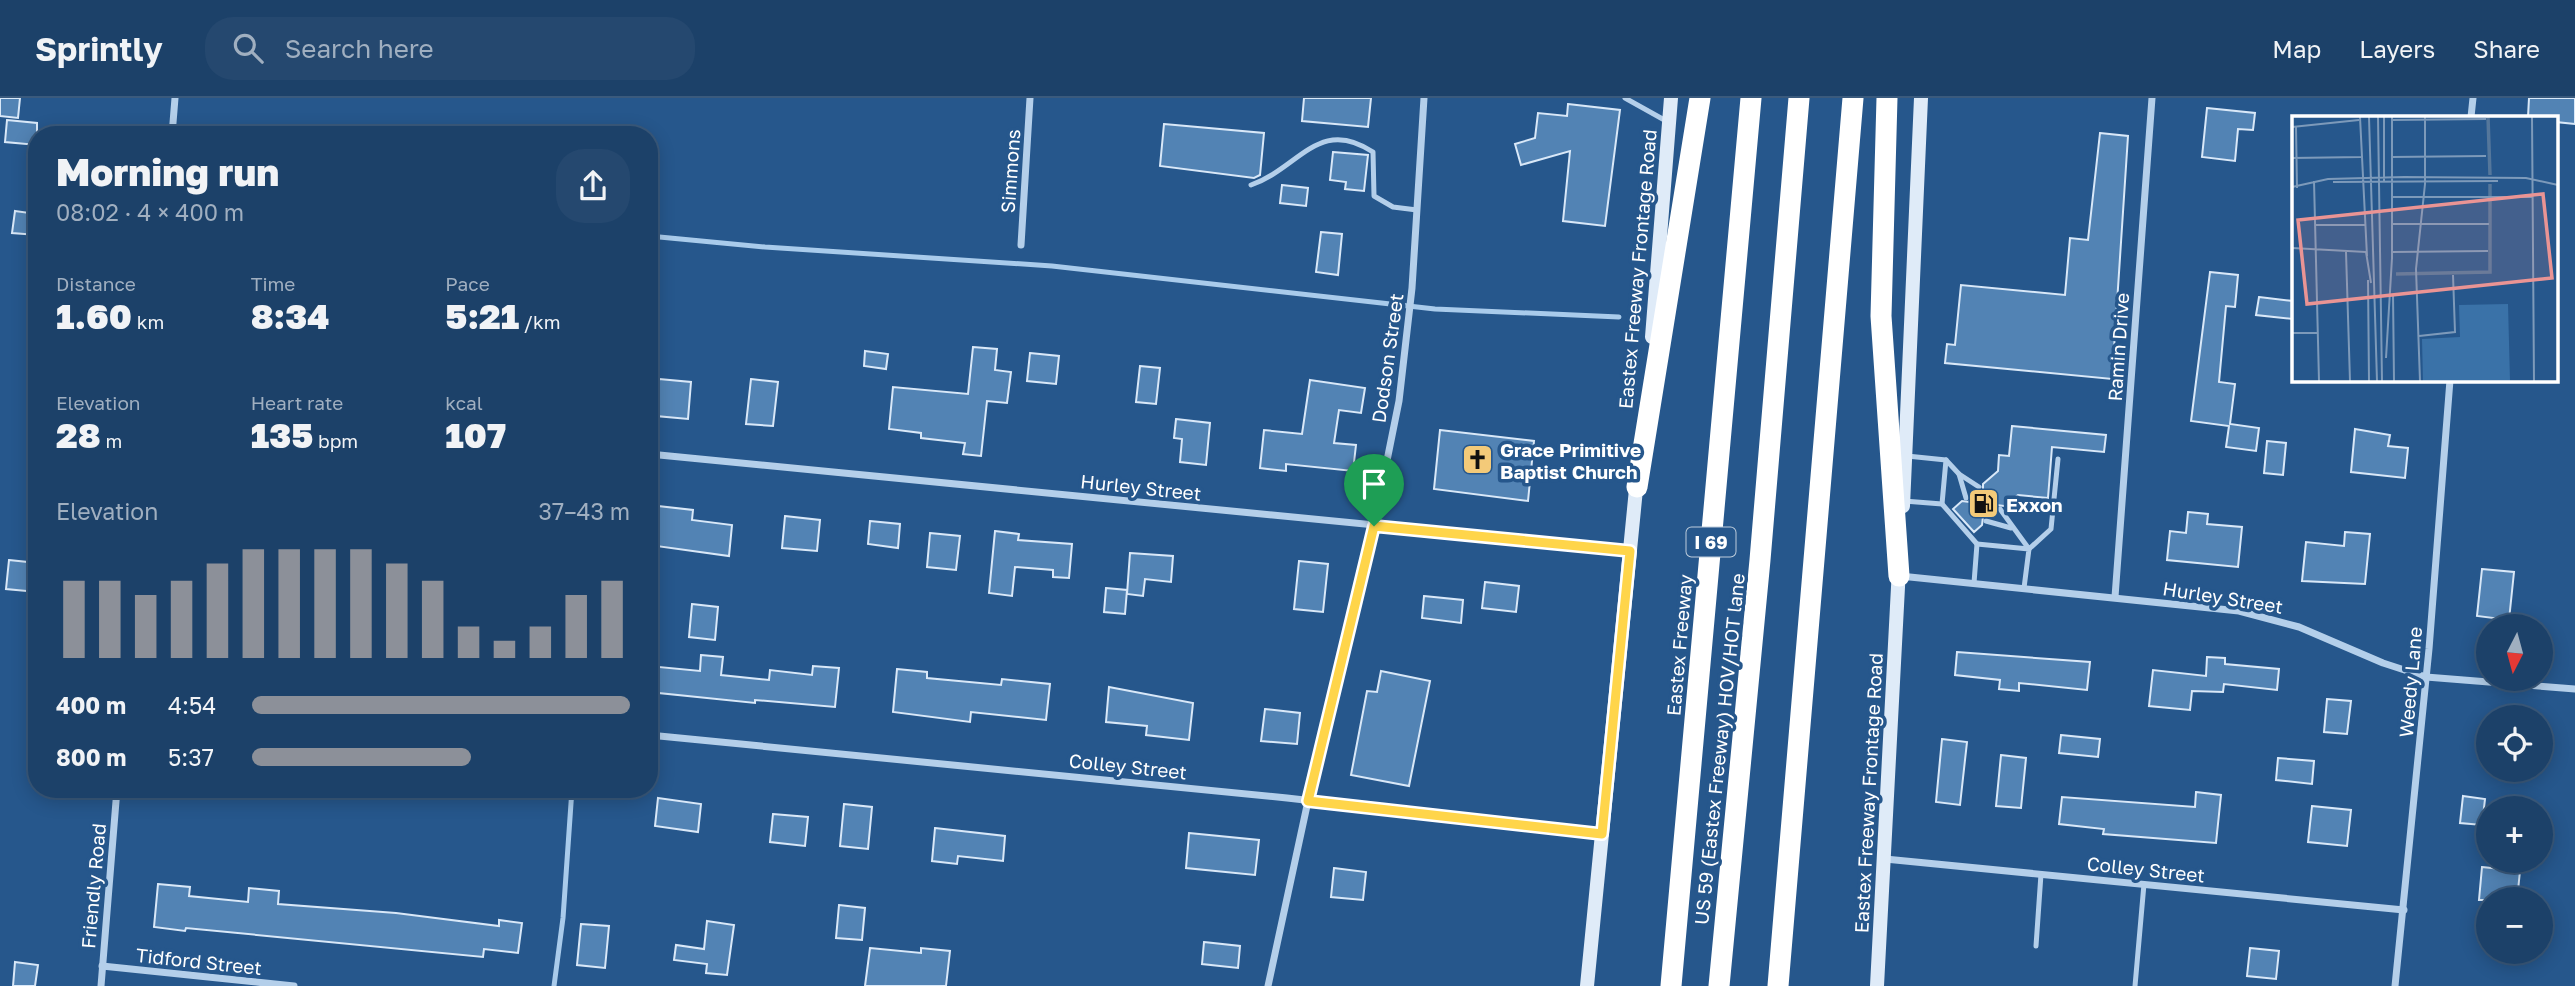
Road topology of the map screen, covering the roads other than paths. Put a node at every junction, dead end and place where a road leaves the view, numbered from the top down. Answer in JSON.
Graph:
{"nodes":[{"id":1,"x":175,"y":98,"type":"edge"},
{"id":2,"x":1030,"y":98,"type":"edge"},
{"id":3,"x":1424,"y":98,"type":"edge"},
{"id":4,"x":1625,"y":98,"type":"edge"},
{"id":5,"x":1671,"y":98,"type":"edge"},
{"id":6,"x":1700,"y":98,"type":"edge"},
{"id":7,"x":1751,"y":98,"type":"edge"},
{"id":8,"x":1799,"y":98,"type":"edge"},
{"id":9,"x":1853,"y":98,"type":"edge"},
{"id":10,"x":1887,"y":98,"type":"edge"},
{"id":11,"x":1921,"y":98,"type":"edge"},
{"id":12,"x":2152,"y":98,"type":"edge"},
{"id":13,"x":2473,"y":98,"type":"edge"},
{"id":14,"x":2471,"y":116,"type":"edge"},
{"id":15,"x":1669,"y":122,"type":"junction"},
{"id":16,"x":173,"y":126,"type":"edge"},
{"id":17,"x":1251,"y":185,"type":"dead end"},
{"id":18,"x":1417,"y":210,"type":"junction"},
{"id":19,"x":1021,"y":246,"type":"dead end"},
{"id":20,"x":2451,"y":382,"type":"edge"},
{"id":21,"x":658,"y":455,"type":"edge"},
{"id":22,"x":1905,"y":456,"type":"junction"},
{"id":23,"x":2059,"y":459,"type":"dead end"},
{"id":24,"x":1946,"y":460,"type":"junction"},
{"id":25,"x":1959,"y":474,"type":"junction"},
{"id":26,"x":1979,"y":486,"type":"dead end"},
{"id":27,"x":1637,"y":487,"type":"junction"},
{"id":28,"x":1966,"y":498,"type":"dead end"},
{"id":29,"x":1903,"y":501,"type":"junction"},
{"id":30,"x":1942,"y":504,"type":"junction"},
{"id":31,"x":2000,"y":509,"type":"dead end"},
{"id":32,"x":1986,"y":521,"type":"dead end"},
{"id":33,"x":1374,"y":526,"type":"junction"},
{"id":34,"x":2011,"y":528,"type":"junction"},
{"id":35,"x":1977,"y":544,"type":"junction"},
{"id":36,"x":2029,"y":549,"type":"junction"},
{"id":37,"x":1630,"y":551,"type":"junction"},
{"id":38,"x":1899,"y":576,"type":"junction"},
{"id":39,"x":1974,"y":583,"type":"junction"},
{"id":40,"x":2024,"y":588,"type":"junction"},
{"id":41,"x":2115,"y":597,"type":"junction"},
{"id":42,"x":2426,"y":677,"type":"junction"},
{"id":43,"x":2575,"y":689,"type":"edge"},
{"id":44,"x":658,"y":736,"type":"edge"},
{"id":45,"x":1738,"y":781,"type":"junction"},
{"id":46,"x":116,"y":798,"type":"edge"},
{"id":47,"x":1308,"y":801,"type":"junction"},
{"id":48,"x":1602,"y":834,"type":"junction"},
{"id":49,"x":1885,"y":859,"type":"junction"},
{"id":50,"x":2041,"y":874,"type":"junction"},
{"id":51,"x":2144,"y":884,"type":"junction"},
{"id":52,"x":2404,"y":910,"type":"junction"},
{"id":53,"x":2036,"y":946,"type":"dead end"},
{"id":54,"x":102,"y":966,"type":"junction"},
{"id":55,"x":101,"y":986,"type":"edge"},
{"id":56,"x":293,"y":986,"type":"edge"},
{"id":57,"x":1268,"y":986,"type":"edge"},
{"id":58,"x":1587,"y":986,"type":"edge"},
{"id":59,"x":1671,"y":986,"type":"edge"},
{"id":60,"x":1719,"y":986,"type":"edge"},
{"id":61,"x":1728,"y":986,"type":"edge"},
{"id":62,"x":1778,"y":986,"type":"edge"},
{"id":63,"x":1877,"y":986,"type":"edge"},
{"id":64,"x":2135,"y":986,"type":"edge"},
{"id":65,"x":2395,"y":986,"type":"edge"}],
"edges":[{"from":1,"to":16,"type":"street"},
{"from":2,"to":19,"type":"street","name":"Simmons"},
{"from":3,"to":18,"type":"street","name":"Dodson Street"},
{"from":4,"to":15,"type":"lane"},
{"from":5,"to":15,"type":"main road","name":"Eastex Freeway Frontage Road"},
{"from":6,"to":27,"type":"highway"},
{"from":7,"to":59,"type":"highway","name":"Eastex Freeway","number":"I 69"},
{"from":8,"to":45,"type":"highway","name":"US 59 (Eastex Freeway) HOV/HOT lane","number":"I 69"},
{"from":9,"to":62,"type":"highway"},
{"from":10,"to":38,"type":"highway"},
{"from":11,"to":22,"type":"main road","name":"Eastex Freeway Frontage Road"},
{"from":12,"to":41,"type":"street","name":"Ramin Drive"},
{"from":13,"to":14,"type":"street"},
{"from":15,"to":27,"type":"main road","name":"Eastex Freeway Frontage Road"},
{"from":17,"to":18,"type":"lane"},
{"from":18,"to":33,"type":"street","name":"Dodson Street"},
{"from":20,"to":42,"type":"street","name":"Weedy Lane"},
{"from":21,"to":33,"type":"street","name":"Hurley Street"},
{"from":22,"to":24,"type":"lane"},
{"from":22,"to":29,"type":"main road","name":"Eastex Freeway Frontage Road"},
{"from":23,"to":36,"type":"lane"},
{"from":24,"to":25,"type":"lane"},
{"from":24,"to":30,"type":"lane"},
{"from":25,"to":26,"type":"lane"},
{"from":25,"to":28,"type":"lane"},
{"from":27,"to":37,"type":"main road","name":"Eastex Freeway Frontage Road"},
{"from":29,"to":30,"type":"lane"},
{"from":29,"to":38,"type":"main road","name":"Eastex Freeway Frontage Road"},
{"from":30,"to":35,"type":"lane"},
{"from":31,"to":34,"type":"lane"},
{"from":32,"to":34,"type":"lane"},
{"from":33,"to":37,"type":"street","name":"Hurley Street"},
{"from":33,"to":47,"type":"street","name":"Dodson Street"},
{"from":34,"to":36,"type":"lane"},
{"from":35,"to":36,"type":"lane"},
{"from":35,"to":39,"type":"lane"},
{"from":36,"to":40,"type":"lane"},
{"from":37,"to":48,"type":"main road","name":"Eastex Freeway Frontage Road"},
{"from":38,"to":39,"type":"street","name":"Hurley Street"},
{"from":38,"to":49,"type":"main road","name":"Eastex Freeway Frontage Road"},
{"from":39,"to":40,"type":"street","name":"Hurley Street"},
{"from":40,"to":41,"type":"street","name":"Hurley Street"},
{"from":41,"to":42,"type":"street","name":"Hurley Street"},
{"from":42,"to":43,"type":"street","name":"Hurley Street"},
{"from":42,"to":52,"type":"street","name":"Weedy Lane"},
{"from":44,"to":47,"type":"street","name":"Colley Street"},
{"from":45,"to":60,"type":"highway","name":"US 59 (Eastex Freeway) HOV/HOT lane"},
{"from":45,"to":61,"type":"highway","number":"I 69"},
{"from":46,"to":54,"type":"street","name":"Friendly Road"},
{"from":47,"to":48,"type":"street","name":"Colley Street"},
{"from":47,"to":57,"type":"street","name":"Dodson Street"},
{"from":48,"to":58,"type":"main road","name":"Eastex Freeway Frontage Road"},
{"from":49,"to":50,"type":"street","name":"Colley Street"},
{"from":49,"to":63,"type":"main road","name":"Eastex Freeway Frontage Road"},
{"from":50,"to":51,"type":"street","name":"Colley Street"},
{"from":50,"to":53,"type":"lane"},
{"from":51,"to":52,"type":"street","name":"Colley Street"},
{"from":51,"to":64,"type":"lane"},
{"from":52,"to":65,"type":"street","name":"Weedy Lane"},
{"from":54,"to":55,"type":"street","name":"Friendly Road"},
{"from":54,"to":56,"type":"street","name":"Tidford Street"}]}
